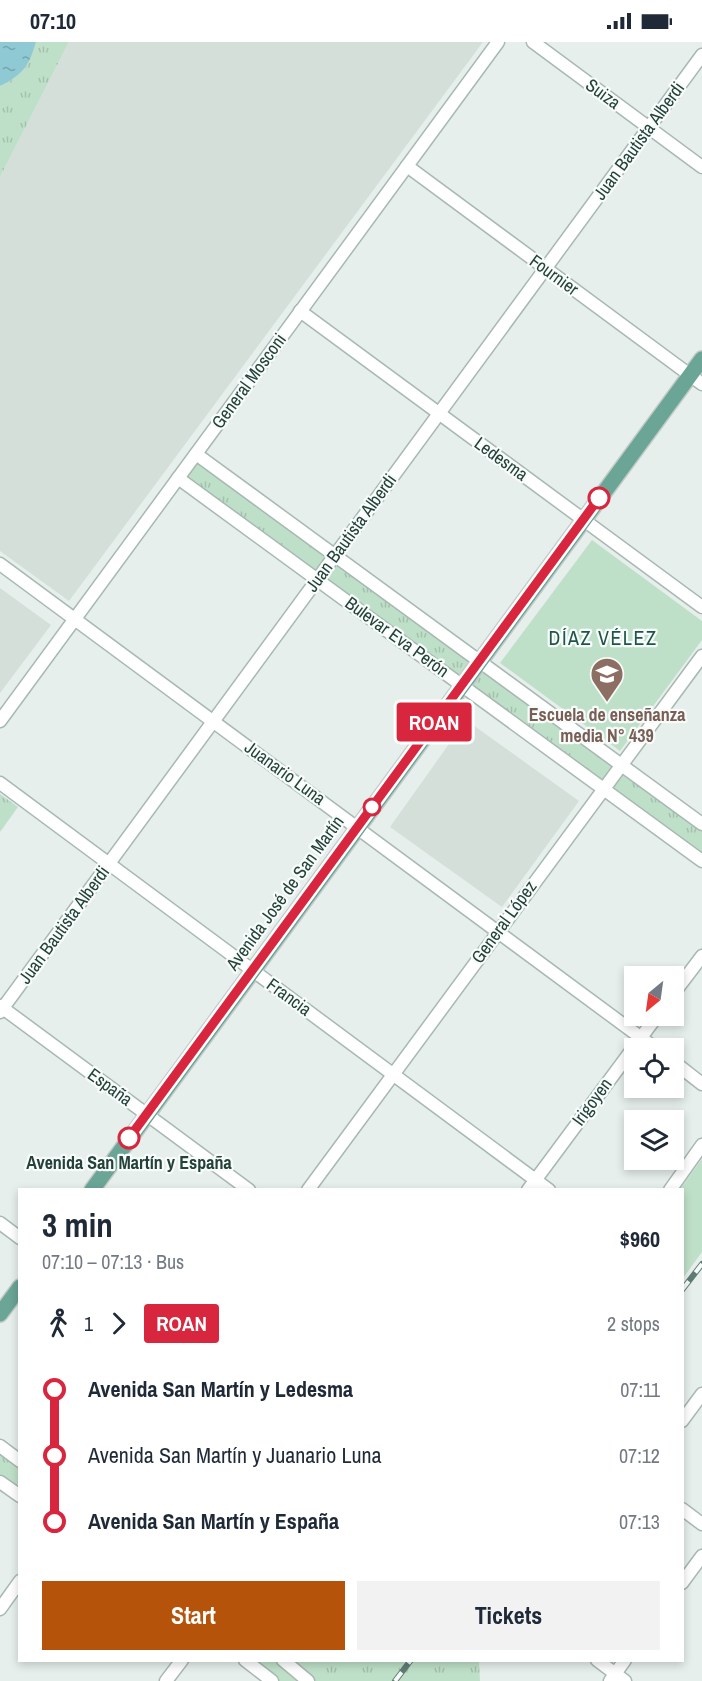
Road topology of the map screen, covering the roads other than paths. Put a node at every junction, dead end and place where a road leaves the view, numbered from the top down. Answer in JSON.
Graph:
{"nodes":[{"id":1,"x":498,"y":42,"type":"edge"},
{"id":2,"x":533,"y":42,"type":"edge"},
{"id":3,"x":702,"y":55,"type":"edge"},
{"id":4,"x":649,"y":127,"type":"junction"},
{"id":5,"x":407,"y":166,"type":"junction"},
{"id":6,"x":702,"y":167,"type":"edge"},
{"id":7,"x":545,"y":269,"type":"junction"},
{"id":8,"x":300,"y":311,"type":"junction"},
{"id":9,"x":702,"y":359,"type":"edge"},
{"id":10,"x":696,"y":380,"type":"edge"},
{"id":11,"x":439,"y":414,"type":"junction"},
{"id":12,"x":196,"y":454,"type":"junction"},
{"id":13,"x":178,"y":478,"type":"junction"},
{"id":14,"x":583,"y":520,"type":"junction"},
{"id":15,"x":336,"y":556,"type":"junction"},
{"id":16,"x":0,"y":564,"type":"edge"},
{"id":17,"x":317,"y":579,"type":"junction"},
{"id":18,"x":702,"y":607,"type":"edge"},
{"id":19,"x":75,"y":619,"type":"junction"},
{"id":20,"x":702,"y":656,"type":"edge"},
{"id":21,"x":479,"y":661,"type":"junction"},
{"id":22,"x":461,"y":685,"type":"junction"},
{"id":23,"x":0,"y":720,"type":"edge"},
{"id":24,"x":214,"y":721,"type":"junction"},
{"id":25,"x":621,"y":765,"type":"junction"},
{"id":26,"x":0,"y":783,"type":"edge"},
{"id":27,"x":602,"y":788,"type":"junction"},
{"id":28,"x":702,"y":824,"type":"edge"},
{"id":29,"x":357,"y":827,"type":"junction"},
{"id":30,"x":702,"y":861,"type":"edge"},
{"id":31,"x":109,"y":864,"type":"junction"},
{"id":32,"x":498,"y":932,"type":"junction"},
{"id":33,"x":702,"y":956,"type":"edge"},
{"id":34,"x":252,"y":970,"type":"junction"},
{"id":35,"x":684,"y":980,"type":"edge"},
{"id":36,"x":1,"y":1009,"type":"edge"},
{"id":37,"x":649,"y":1026,"type":"edge"},
{"id":38,"x":640,"y":1038,"type":"joint"},
{"id":39,"x":624,"y":1060,"type":"edge"},
{"id":40,"x":684,"y":1070,"type":"edge"},
{"id":41,"x":393,"y":1074,"type":"junction"},
{"id":42,"x":702,"y":1083,"type":"edge"},
{"id":43,"x":147,"y":1114,"type":"junction"},
{"id":44,"x":702,"y":1145,"type":"edge"},
{"id":45,"x":536,"y":1179,"type":"junction"},
{"id":46,"x":93,"y":1188,"type":"edge"},
{"id":47,"x":246,"y":1188,"type":"edge"},
{"id":48,"x":309,"y":1188,"type":"edge"},
{"id":49,"x":529,"y":1188,"type":"edge"},
{"id":50,"x":547,"y":1188,"type":"edge"},
{"id":51,"x":671,"y":1188,"type":"edge"},
{"id":52,"x":0,"y":1223,"type":"edge"},
{"id":53,"x":18,"y":1236,"type":"edge"},
{"id":54,"x":18,"y":1290,"type":"edge"},
{"id":55,"x":0,"y":1314,"type":"edge"},
{"id":56,"x":702,"y":1394,"type":"edge"},
{"id":57,"x":684,"y":1418,"type":"edge"},
{"id":58,"x":0,"y":1446,"type":"edge"},
{"id":59,"x":18,"y":1460,"type":"edge"},
{"id":60,"x":0,"y":1482,"type":"edge"},
{"id":61,"x":18,"y":1495,"type":"edge"},
{"id":62,"x":684,"y":1510,"type":"edge"},
{"id":63,"x":702,"y":1524,"type":"edge"},
{"id":64,"x":702,"y":1556,"type":"edge"},
{"id":65,"x":684,"y":1580,"type":"edge"},
{"id":66,"x":18,"y":1584,"type":"edge"},
{"id":67,"x":0,"y":1609,"type":"edge"},
{"id":68,"x":180,"y":1662,"type":"edge"},
{"id":69,"x":248,"y":1662,"type":"edge"},
{"id":70,"x":286,"y":1662,"type":"edge"},
{"id":71,"x":599,"y":1662,"type":"edge"},
{"id":72,"x":624,"y":1662,"type":"edge"},
{"id":73,"x":617,"y":1679,"type":"edge"},
{"id":74,"x":166,"y":1681,"type":"edge"},
{"id":75,"x":272,"y":1681,"type":"edge"},
{"id":76,"x":308,"y":1681,"type":"edge"}],
"edges":[{"from":1,"to":5,"type":"street","name":"General Mosconi"},
{"from":2,"to":4,"type":"street","name":"Suiza"},
{"from":3,"to":4,"type":"street","name":"Juan Bautista Alberdi"},
{"from":4,"to":6,"type":"street","name":"Suiza"},
{"from":4,"to":7,"type":"street","name":"Juan Bautista Alberdi"},
{"from":5,"to":7,"type":"street","name":"Fournier"},
{"from":5,"to":8,"type":"street","name":"General Mosconi"},
{"from":7,"to":10,"type":"street","name":"Fournier"},
{"from":7,"to":11,"type":"street","name":"Juan Bautista Alberdi"},
{"from":8,"to":11,"type":"street","name":"Ledesma"},
{"from":8,"to":12,"type":"street","name":"General Mosconi"},
{"from":9,"to":10,"type":"main road","name":"Avenida José de San Martín"},
{"from":10,"to":14,"type":"main road","name":"Avenida José de San Martín"},
{"from":11,"to":14,"type":"street","name":"Ledesma"},
{"from":11,"to":15,"type":"street","name":"Juan Bautista Alberdi"},
{"from":12,"to":13,"type":"street","name":"General Mosconi"},
{"from":12,"to":15,"type":"street","name":"Bulevar Eva Perón"},
{"from":13,"to":17,"type":"street","name":"Bulevar Eva Perón"},
{"from":13,"to":19,"type":"street","name":"General Mosconi"},
{"from":14,"to":18,"type":"street","name":"Ledesma"},
{"from":14,"to":21,"type":"main road","name":"Avenida José de San Martín"},
{"from":15,"to":17,"type":"street","name":"Juan Bautista Alberdi"},
{"from":15,"to":21,"type":"street","name":"Bulevar Eva Perón"},
{"from":16,"to":19,"type":"street","name":"Juanario Luna"},
{"from":17,"to":22,"type":"street","name":"Bulevar Eva Perón"},
{"from":17,"to":24,"type":"street","name":"Juan Bautista Alberdi"},
{"from":19,"to":23,"type":"street","name":"General Mosconi"},
{"from":19,"to":24,"type":"street","name":"Juanario Luna"},
{"from":20,"to":25,"type":"street","name":"General López"},
{"from":21,"to":22,"type":"main road","name":"Avenida José de San Martín"},
{"from":21,"to":25,"type":"street","name":"Bulevar Eva Perón"},
{"from":22,"to":27,"type":"street","name":"Bulevar Eva Perón"},
{"from":22,"to":29,"type":"main road","name":"Avenida José de San Martín"},
{"from":24,"to":29,"type":"street","name":"Juanario Luna"},
{"from":24,"to":31,"type":"street","name":"Juan Bautista Alberdi"},
{"from":25,"to":27,"type":"street","name":"General López"},
{"from":25,"to":28,"type":"street","name":"Bulevar Eva Perón"},
{"from":26,"to":31,"type":"street","name":"Francia"},
{"from":27,"to":30,"type":"street","name":"Bulevar Eva Perón"},
{"from":27,"to":32,"type":"street","name":"General López"},
{"from":29,"to":32,"type":"street","name":"Juanario Luna"},
{"from":29,"to":34,"type":"main road","name":"Avenida José de San Martín"},
{"from":31,"to":34,"type":"street","name":"Francia"},
{"from":31,"to":36,"type":"street","name":"Juan Bautista Alberdi"},
{"from":32,"to":38,"type":"street","name":"Juanario Luna"},
{"from":32,"to":41,"type":"street","name":"General López"},
{"from":33,"to":35,"type":"street"},
{"from":34,"to":41,"type":"street","name":"Francia"},
{"from":34,"to":43,"type":"main road","name":"Avenida José de San Martín"},
{"from":36,"to":43,"type":"street","name":"España"},
{"from":37,"to":38,"type":"street","name":"Irigoyen"},
{"from":39,"to":45,"type":"street","name":"Irigoyen"},
{"from":40,"to":42,"type":"street"},
{"from":41,"to":45,"type":"street","name":"Francia"},
{"from":41,"to":48,"type":"street","name":"General López"},
{"from":43,"to":46,"type":"main road","name":"Avenida José de San Martín"},
{"from":43,"to":47,"type":"street","name":"España"},
{"from":44,"to":51,"type":"street"},
{"from":45,"to":49,"type":"street","name":"Irigoyen"},
{"from":45,"to":50,"type":"street","name":"Francia"},
{"from":52,"to":53,"type":"street"},
{"from":54,"to":55,"type":"main road"},
{"from":56,"to":57,"type":"street"},
{"from":58,"to":59,"type":"street"},
{"from":60,"to":61,"type":"street"},
{"from":62,"to":63,"type":"street"},
{"from":64,"to":65,"type":"street"},
{"from":66,"to":67,"type":"street"},
{"from":68,"to":74,"type":"street"},
{"from":69,"to":75,"type":"street"},
{"from":70,"to":76,"type":"street"},
{"from":71,"to":73,"type":"street"},
{"from":72,"to":73,"type":"street"}]}
